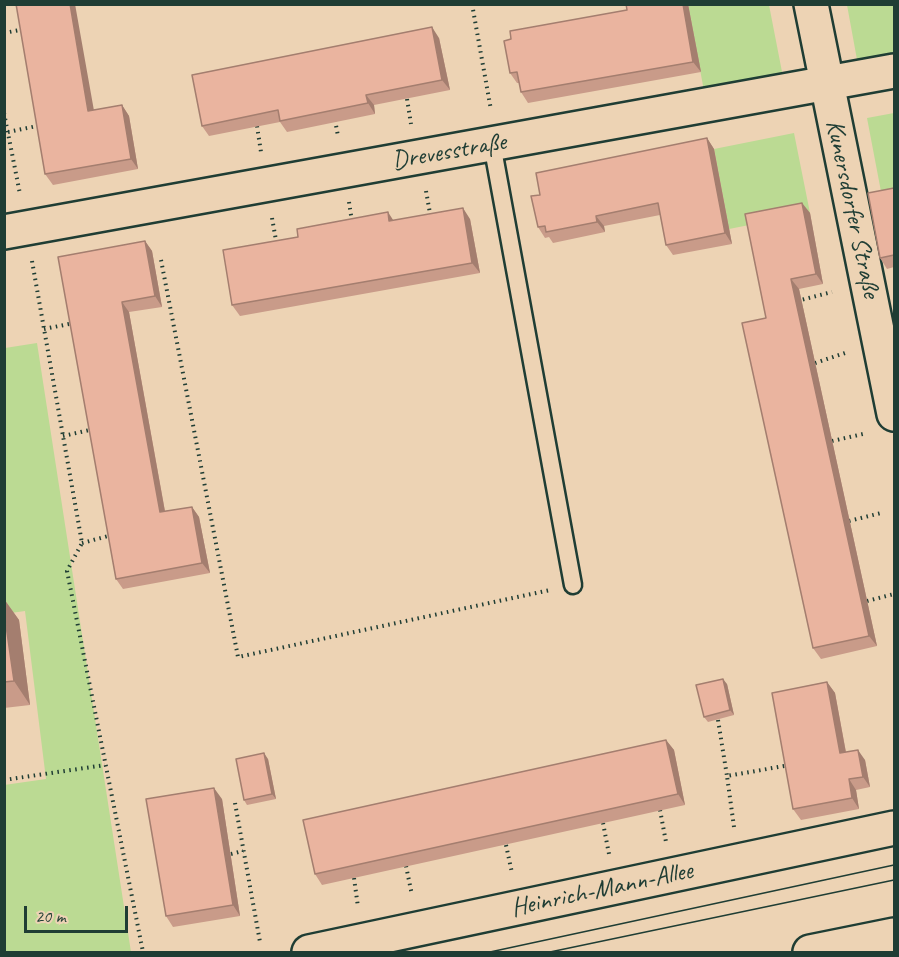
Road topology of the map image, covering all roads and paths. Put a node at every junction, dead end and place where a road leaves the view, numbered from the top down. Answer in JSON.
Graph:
{"nodes":[{"id":1,"x":472,"y":4,"type":"edge"},
{"id":2,"x":811,"y":4,"type":"edge"},
{"id":3,"x":26,"y":28,"type":"edge"},
{"id":4,"x":4,"y":33,"type":"edge"},
{"id":5,"x":894,"y":72,"type":"edge"},
{"id":6,"x":826,"y":83,"type":"junction"},
{"id":7,"x":407,"y":99,"type":"edge"},
{"id":8,"x":4,"y":113,"type":"edge"},
{"id":9,"x":43,"y":124,"type":"edge"},
{"id":10,"x":257,"y":126,"type":"edge"},
{"id":11,"x":412,"y":131,"type":"dead end"},
{"id":12,"x":493,"y":131,"type":"junction"},
{"id":13,"x":8,"y":132,"type":"junction"},
{"id":14,"x":262,"y":158,"type":"dead end"},
{"id":15,"x":424,"y":181,"type":"dead end"},
{"id":16,"x":348,"y":194,"type":"dead end"},
{"id":17,"x":270,"y":208,"type":"dead end"},
{"id":18,"x":432,"y":225,"type":"edge"},
{"id":19,"x":353,"y":226,"type":"edge"},
{"id":20,"x":15,"y":230,"type":"edge"},
{"id":21,"x":278,"y":253,"type":"edge"},
{"id":22,"x":161,"y":260,"type":"dead end"},
{"id":23,"x":794,"y":290,"type":"edge"},
{"id":24,"x":832,"y":292,"type":"dead end"},
{"id":25,"x":75,"y":323,"type":"edge"},
{"id":26,"x":44,"y":328,"type":"junction"},
{"id":27,"x":845,"y":353,"type":"dead end"},
{"id":28,"x":815,"y":363,"type":"dead end"},
{"id":29,"x":894,"y":414,"type":"edge"},
{"id":30,"x":94,"y":428,"type":"edge"},
{"id":31,"x":863,"y":434,"type":"dead end"},
{"id":32,"x":63,"y":436,"type":"junction"},
{"id":33,"x":832,"y":441,"type":"dead end"},
{"id":34,"x":881,"y":513,"type":"dead end"},
{"id":35,"x":849,"y":521,"type":"dead end"},
{"id":36,"x":113,"y":535,"type":"edge"},
{"id":37,"x":82,"y":540,"type":"junction"},
{"id":38,"x":573,"y":585,"type":"joint"},
{"id":39,"x":894,"y":594,"type":"edge"},
{"id":40,"x":867,"y":601,"type":"dead end"},
{"id":41,"x":718,"y":720,"type":"edge"},
{"id":42,"x":105,"y":765,"type":"junction"},
{"id":43,"x":791,"y":765,"type":"edge"},
{"id":44,"x":727,"y":776,"type":"junction"},
{"id":45,"x":4,"y":780,"type":"edge"},
{"id":46,"x":235,"y":803,"type":"dead end"},
{"id":47,"x":660,"y":810,"type":"edge"},
{"id":48,"x":603,"y":823,"type":"edge"},
{"id":49,"x":894,"y":828,"type":"edge"},
{"id":50,"x":735,"y":830,"type":"dead end"},
{"id":51,"x":666,"y":844,"type":"dead end"},
{"id":52,"x":506,"y":845,"type":"edge"},
{"id":53,"x":243,"y":851,"type":"junction"},
{"id":54,"x":231,"y":854,"type":"dead end"},
{"id":55,"x":609,"y":856,"type":"dead end"},
{"id":56,"x":406,"y":866,"type":"edge"},
{"id":57,"x":513,"y":877,"type":"dead end"},
{"id":58,"x":354,"y":878,"type":"edge"},
{"id":59,"x":412,"y":898,"type":"dead end"},
{"id":60,"x":358,"y":910,"type":"dead end"},
{"id":61,"x":894,"y":934,"type":"edge"},
{"id":62,"x":260,"y":942,"type":"dead end"},
{"id":63,"x":143,"y":952,"type":"edge"},
{"id":64,"x":309,"y":952,"type":"edge"},
{"id":65,"x":810,"y":952,"type":"edge"}],
"edges":[{"from":1,"to":12,"type":"path"},
{"from":2,"to":6,"type":"street","name":"Kunersdorfer Straße"},
{"from":3,"to":4,"type":"path"},
{"from":5,"to":6,"type":"street","name":"Drevesstraße"},
{"from":6,"to":12,"type":"street","name":"Drevesstraße"},
{"from":6,"to":29,"type":"street","name":"Kunersdorfer Straße"},
{"from":7,"to":11,"type":"path"},
{"from":8,"to":13,"type":"path"},
{"from":9,"to":13,"type":"path"},
{"from":10,"to":14,"type":"path"},
{"from":12,"to":20,"type":"street","name":"Drevesstraße"},
{"from":12,"to":38,"type":"lane"},
{"from":13,"to":20,"type":"path"},
{"from":15,"to":18,"type":"path"},
{"from":16,"to":19,"type":"path"},
{"from":17,"to":21,"type":"path"},
{"from":20,"to":26,"type":"path"},
{"from":22,"to":38,"type":"path"},
{"from":23,"to":24,"type":"path"},
{"from":25,"to":26,"type":"path"},
{"from":26,"to":32,"type":"path"},
{"from":27,"to":28,"type":"path"},
{"from":30,"to":32,"type":"path"},
{"from":31,"to":33,"type":"path"},
{"from":32,"to":37,"type":"path"},
{"from":34,"to":35,"type":"path"},
{"from":36,"to":37,"type":"path"},
{"from":37,"to":42,"type":"path"},
{"from":39,"to":40,"type":"path"},
{"from":41,"to":44,"type":"path"},
{"from":42,"to":45,"type":"path"},
{"from":42,"to":63,"type":"path"},
{"from":43,"to":44,"type":"path"},
{"from":44,"to":50,"type":"path"},
{"from":46,"to":53,"type":"path"},
{"from":47,"to":51,"type":"path"},
{"from":48,"to":55,"type":"path"},
{"from":49,"to":64,"type":"street","name":"Heinrich-Mann-Allee"},
{"from":52,"to":57,"type":"path"},
{"from":53,"to":54,"type":"path"},
{"from":53,"to":62,"type":"path"},
{"from":56,"to":59,"type":"path"},
{"from":58,"to":60,"type":"path"},
{"from":61,"to":65,"type":"street"}]}
